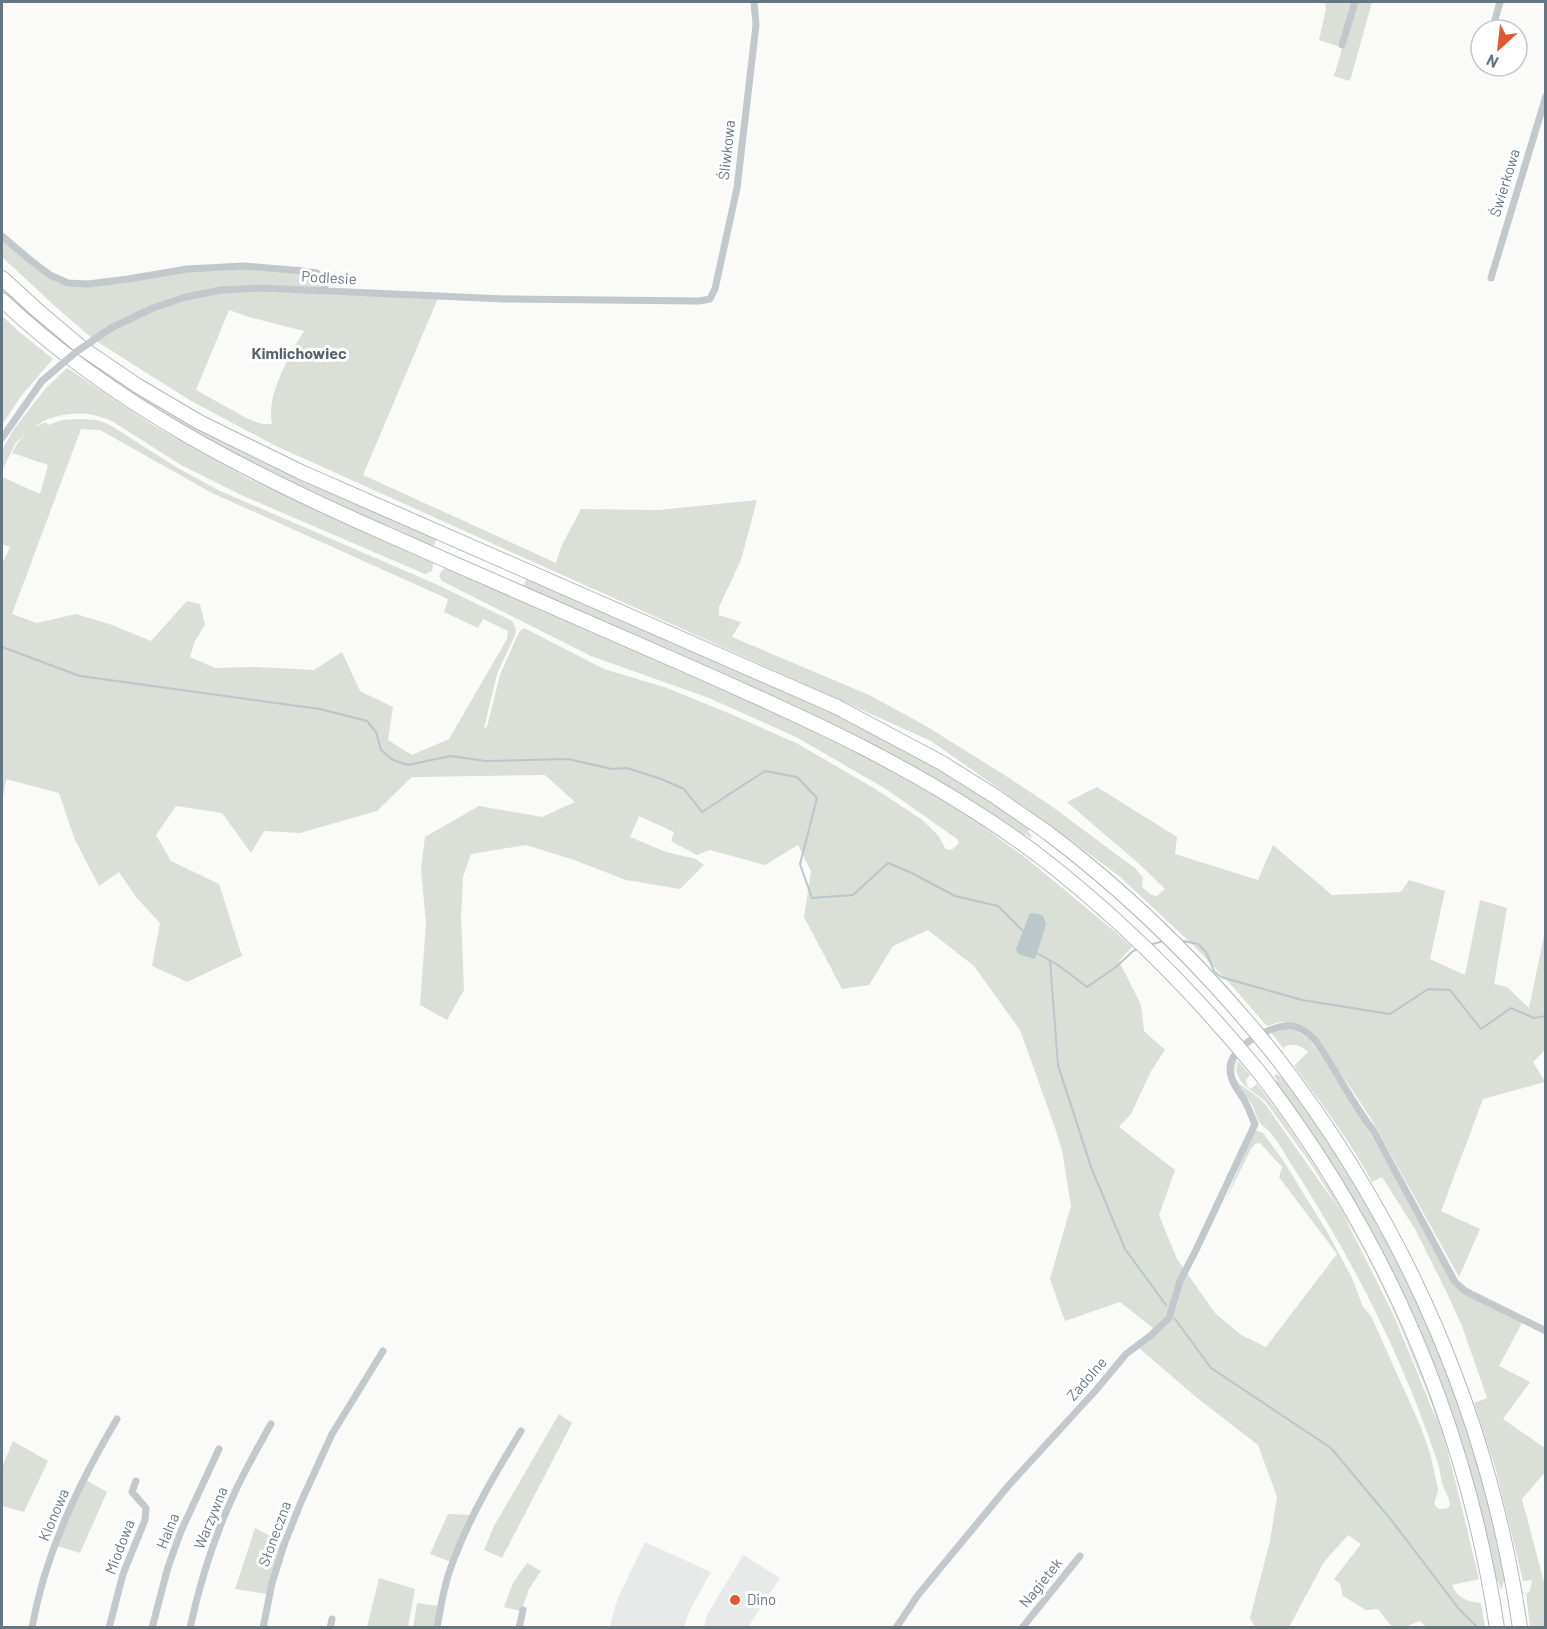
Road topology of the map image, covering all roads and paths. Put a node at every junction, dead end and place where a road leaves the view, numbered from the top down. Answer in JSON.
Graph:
{"nodes":[{"id":1,"x":754,"y":2,"type":"edge"},
{"id":2,"x":1355,"y":2,"type":"edge"},
{"id":3,"x":1500,"y":2,"type":"edge"},
{"id":4,"x":1495,"y":18,"type":"edge"},
{"id":5,"x":1342,"y":45,"type":"dead end"},
{"id":6,"x":1545,"y":96,"type":"edge"},
{"id":7,"x":2,"y":236,"type":"edge"},
{"id":8,"x":2,"y":278,"type":"edge"},
{"id":9,"x":1491,"y":278,"type":"dead end"},
{"id":10,"x":326,"y":291,"type":"junction"},
{"id":11,"x":710,"y":299,"type":"joint"},
{"id":12,"x":2,"y":300,"type":"edge"},
{"id":13,"x":2,"y":438,"type":"edge"},
{"id":14,"x":1545,"y":1331,"type":"edge"},
{"id":15,"x":383,"y":1351,"type":"dead end"},
{"id":16,"x":117,"y":1419,"type":"dead end"},
{"id":17,"x":271,"y":1424,"type":"dead end"},
{"id":18,"x":521,"y":1431,"type":"dead end"},
{"id":19,"x":219,"y":1449,"type":"dead end"},
{"id":20,"x":136,"y":1481,"type":"dead end"},
{"id":21,"x":1080,"y":1556,"type":"dead end"},
{"id":22,"x":523,"y":1610,"type":"dead end"},
{"id":23,"x":32,"y":1628,"type":"edge"},
{"id":24,"x":110,"y":1628,"type":"edge"},
{"id":25,"x":152,"y":1628,"type":"edge"},
{"id":26,"x":190,"y":1628,"type":"edge"},
{"id":27,"x":263,"y":1628,"type":"edge"},
{"id":28,"x":436,"y":1628,"type":"edge"},
{"id":29,"x":519,"y":1628,"type":"edge"},
{"id":30,"x":896,"y":1628,"type":"edge"},
{"id":31,"x":1022,"y":1628,"type":"edge"},
{"id":32,"x":1497,"y":1628,"type":"edge"},
{"id":33,"x":1520,"y":1628,"type":"edge"}],
"edges":[{"from":1,"to":11,"type":"street","name":"Śliwkowa"},
{"from":2,"to":5,"type":"street"},
{"from":3,"to":4,"type":"street"},
{"from":6,"to":9,"type":"street","name":"Świerkowa"},
{"from":7,"to":10,"type":"street"},
{"from":8,"to":33,"type":"highway","bridge":true},
{"from":10,"to":11,"type":"street","name":"Podlesie"},
{"from":10,"to":13,"type":"street","name":"Podlesie","bridge":true},
{"from":12,"to":32,"type":"highway","bridge":true},
{"from":14,"to":30,"type":"street","name":"Zadolne"},
{"from":15,"to":27,"type":"street","name":"Słoneczna"},
{"from":16,"to":23,"type":"street","name":"Klonowa"},
{"from":17,"to":26,"type":"street","name":"Warzywna"},
{"from":18,"to":28,"type":"street"},
{"from":19,"to":25,"type":"street","name":"Halna"},
{"from":20,"to":24,"type":"street","name":"Miodowa"},
{"from":21,"to":31,"type":"street","name":"Nagietek"},
{"from":22,"to":29,"type":"street"}]}
